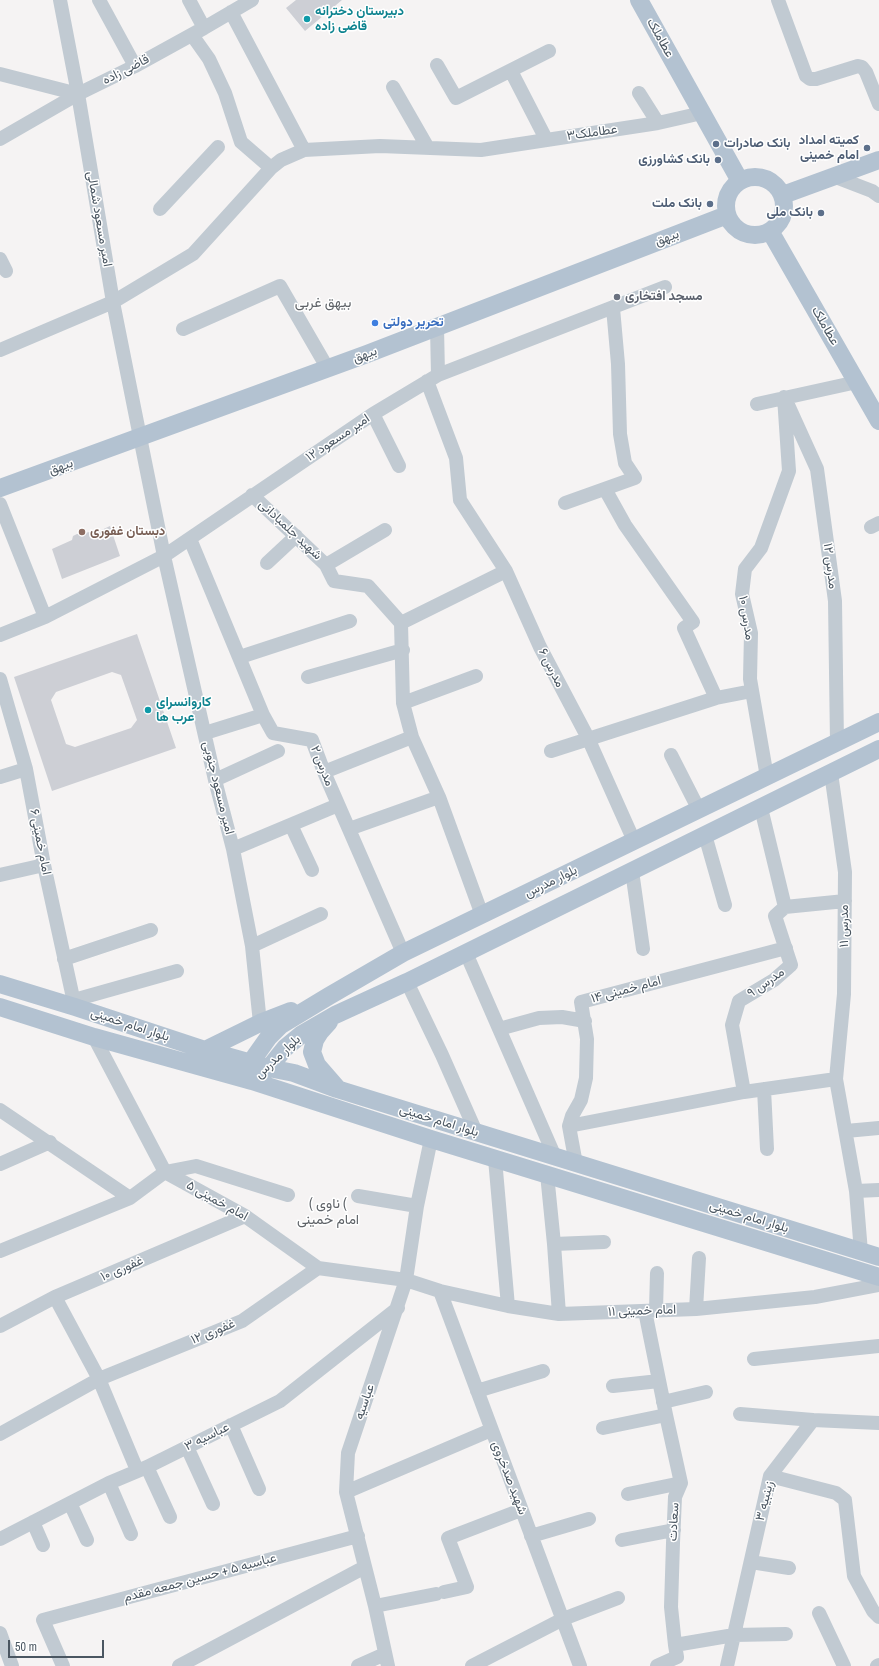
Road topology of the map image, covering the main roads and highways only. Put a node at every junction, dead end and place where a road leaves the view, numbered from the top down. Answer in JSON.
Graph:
{"nodes":[{"id":1,"x":639,"y":0,"type":"edge"},
{"id":2,"x":879,"y":160,"type":"edge"},
{"id":3,"x":740,"y":181,"type":"junction"},
{"id":4,"x":783,"y":195,"type":"junction"},
{"id":5,"x":727,"y":214,"type":"junction"},
{"id":6,"x":770,"y":231,"type":"junction"},
{"id":7,"x":878,"y":419,"type":"edge"},
{"id":8,"x":0,"y":488,"type":"edge"},
{"id":9,"x":879,"y":722,"type":"edge"},
{"id":10,"x":879,"y":749,"type":"edge"},
{"id":11,"x":634,"y":841,"type":"junction"},
{"id":12,"x":639,"y":868,"type":"junction"},
{"id":13,"x":0,"y":984,"type":"edge"},
{"id":14,"x":18,"y":989,"type":"junction"},
{"id":15,"x":329,"y":996,"type":"junction"},
{"id":16,"x":5,"y":1009,"type":"edge"},
{"id":17,"x":335,"y":1015,"type":"junction"},
{"id":18,"x":205,"y":1050,"type":"junction"},
{"id":19,"x":251,"y":1062,"type":"junction"},
{"id":20,"x":269,"y":1068,"type":"junction"},
{"id":21,"x":252,"y":1081,"type":"junction"},
{"id":22,"x":337,"y":1089,"type":"junction"},
{"id":23,"x":330,"y":1106,"type":"junction"},
{"id":24,"x":879,"y":1257,"type":"edge"},
{"id":25,"x":879,"y":1277,"type":"edge"}],
"edges":[{"from":1,"to":3,"type":"main road","name":"عطاملک"},
{"from":2,"to":4,"type":"main road"},
{"from":3,"to":4,"type":"main road"},
{"from":3,"to":5,"type":"main road"},
{"from":4,"to":6,"type":"main road"},
{"from":5,"to":6,"type":"main road"},
{"from":5,"to":8,"type":"main road","name":"بیهق"},
{"from":6,"to":7,"type":"main road","name":"عطاملک"},
{"from":9,"to":11,"type":"main road","name":"بلوار مدرس"},
{"from":10,"to":12,"type":"main road","name":"بلوار مدرس"},
{"from":11,"to":12,"type":"main road"},
{"from":11,"to":15,"type":"main road","name":"بلوار مدرس"},
{"from":12,"to":17,"type":"main road","name":"بلوار مدرس"},
{"from":13,"to":14,"type":"main road","name":"بلوار امام خمینی"},
{"from":14,"to":16,"type":"main road"},
{"from":14,"to":18,"type":"main road","name":"بلوار امام خمینی"},
{"from":15,"to":18,"type":"main road"},
{"from":15,"to":19,"type":"main road","name":"بلوار مدرس"},
{"from":16,"to":21,"type":"main road","name":"بلوار امام خمینی"},
{"from":17,"to":20,"type":"main road","name":"بلوار مدرس"},
{"from":17,"to":22,"type":"main road"},
{"from":18,"to":19,"type":"main road","name":"بلوار امام خمینی"},
{"from":19,"to":20,"type":"main road","name":"بلوار امام خمینی"},
{"from":19,"to":21,"type":"main road","name":"بلوار مدرس"},
{"from":20,"to":21,"type":"main road","name":"بلوار مدرس"},
{"from":20,"to":22,"type":"main road","name":"بلوار امام خمینی"},
{"from":21,"to":23,"type":"main road","name":"بلوار امام خمینی"},
{"from":22,"to":23,"type":"main road"},
{"from":22,"to":24,"type":"main road","name":"بلوار امام خمینی"},
{"from":23,"to":25,"type":"main road","name":"بلوار امام خمینی"}]}
